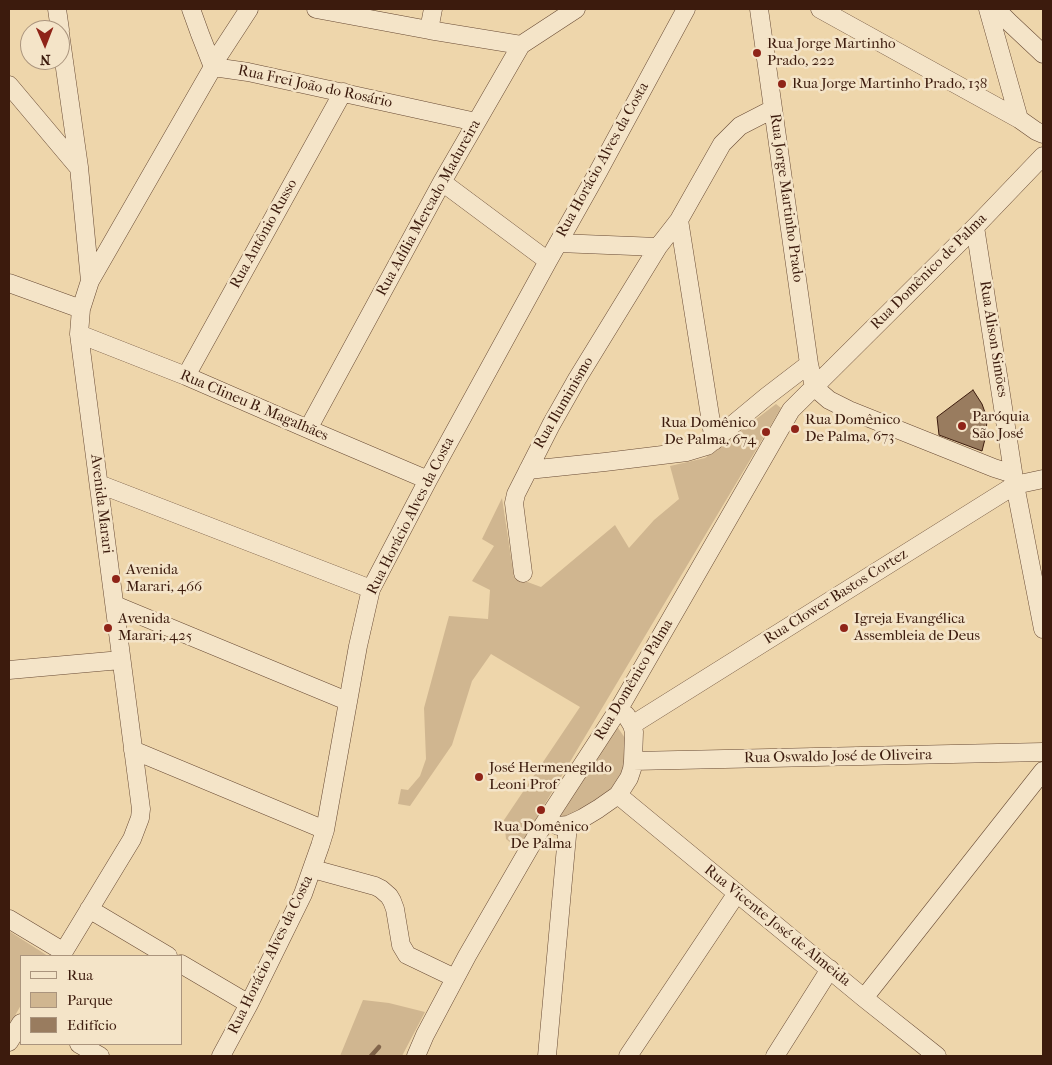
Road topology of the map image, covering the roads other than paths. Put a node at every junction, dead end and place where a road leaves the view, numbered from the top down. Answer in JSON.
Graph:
{"nodes":[{"id":1,"x":191,"y":9,"type":"edge"},
{"id":2,"x":249,"y":9,"type":"edge"},
{"id":3,"x":316,"y":9,"type":"edge"},
{"id":4,"x":433,"y":9,"type":"edge"},
{"id":5,"x":576,"y":9,"type":"edge"},
{"id":6,"x":686,"y":9,"type":"edge"},
{"id":7,"x":759,"y":9,"type":"edge"},
{"id":8,"x":820,"y":9,"type":"edge"},
{"id":9,"x":988,"y":9,"type":"edge"},
{"id":10,"x":996,"y":9,"type":"edge"},
{"id":11,"x":429,"y":30,"type":"junction"},
{"id":12,"x":521,"y":45,"type":"junction"},
{"id":13,"x":1043,"y":54,"type":"edge"},
{"id":14,"x":213,"y":67,"type":"junction"},
{"id":15,"x":65,"y":70,"type":"edge"},
{"id":16,"x":9,"y":85,"type":"edge"},
{"id":17,"x":343,"y":92,"type":"junction"},
{"id":18,"x":773,"y":109,"type":"junction"},
{"id":19,"x":1019,"y":119,"type":"junction"},
{"id":20,"x":476,"y":122,"type":"junction"},
{"id":21,"x":1043,"y":134,"type":"edge"},
{"id":22,"x":1043,"y":156,"type":"edge"},
{"id":23,"x":79,"y":167,"type":"junction"},
{"id":24,"x":442,"y":182,"type":"junction"},
{"id":25,"x":679,"y":220,"type":"junction"},
{"id":26,"x":975,"y":227,"type":"junction"},
{"id":27,"x":558,"y":243,"type":"junction"},
{"id":28,"x":658,"y":247,"type":"junction"},
{"id":29,"x":548,"y":261,"type":"junction"},
{"id":30,"x":9,"y":282,"type":"edge"},
{"id":31,"x":90,"y":282,"type":"junction"},
{"id":32,"x":81,"y":309,"type":"junction"},
{"id":33,"x":79,"y":334,"type":"junction"},
{"id":34,"x":809,"y":364,"type":"junction"},
{"id":35,"x":186,"y":376,"type":"junction"},
{"id":36,"x":814,"y":387,"type":"junction"},
{"id":37,"x":308,"y":430,"type":"junction"},
{"id":38,"x":714,"y":441,"type":"junction"},
{"id":39,"x":528,"y":470,"type":"junction"},
{"id":40,"x":1043,"y":479,"type":"edge"},
{"id":41,"x":428,"y":480,"type":"junction"},
{"id":42,"x":1014,"y":480,"type":"junction"},
{"id":43,"x":99,"y":484,"type":"junction"},
{"id":44,"x":523,"y":573,"type":"dead end"},
{"id":45,"x":371,"y":589,"type":"junction"},
{"id":46,"x":114,"y":606,"type":"junction"},
{"id":47,"x":1043,"y":629,"type":"edge"},
{"id":48,"x":122,"y":660,"type":"junction"},
{"id":49,"x":9,"y":670,"type":"edge"},
{"id":50,"x":347,"y":701,"type":"junction"},
{"id":51,"x":620,"y":707,"type":"junction"},
{"id":52,"x":632,"y":725,"type":"junction"},
{"id":53,"x":133,"y":750,"type":"junction"},
{"id":54,"x":1043,"y":752,"type":"edge"},
{"id":55,"x":633,"y":761,"type":"junction"},
{"id":56,"x":1043,"y":771,"type":"edge"},
{"id":57,"x":618,"y":795,"type":"junction"},
{"id":58,"x":568,"y":825,"type":"junction"},
{"id":59,"x":542,"y":827,"type":"junction"},
{"id":60,"x":325,"y":830,"type":"junction"},
{"id":61,"x":313,"y":869,"type":"junction"},
{"id":62,"x":737,"y":893,"type":"junction"},
{"id":63,"x":89,"y":909,"type":"junction"},
{"id":64,"x":9,"y":919,"type":"edge"},
{"id":65,"x":62,"y":954,"type":"edge"},
{"id":66,"x":166,"y":955,"type":"edge"},
{"id":67,"x":182,"y":965,"type":"edge"},
{"id":68,"x":830,"y":969,"type":"junction"},
{"id":69,"x":455,"y":978,"type":"junction"},
{"id":70,"x":864,"y":998,"type":"junction"},
{"id":71,"x":249,"y":1004,"type":"junction"},
{"id":72,"x":20,"y":1025,"type":"edge"},
{"id":73,"x":9,"y":1042,"type":"edge"},
{"id":74,"x":81,"y":1045,"type":"edge"},
{"id":75,"x":100,"y":1056,"type":"edge"},
{"id":76,"x":221,"y":1056,"type":"edge"},
{"id":77,"x":416,"y":1056,"type":"edge"},
{"id":78,"x":547,"y":1056,"type":"edge"},
{"id":79,"x":628,"y":1056,"type":"edge"},
{"id":80,"x":775,"y":1056,"type":"edge"},
{"id":81,"x":937,"y":1056,"type":"edge"}],
"edges":[{"from":1,"to":14,"type":"street"},
{"from":2,"to":14,"type":"street"},
{"from":3,"to":11,"type":"street"},
{"from":4,"to":11,"type":"street"},
{"from":5,"to":12,"type":"street","name":"Rua Adília Mercado Madureira"},
{"from":6,"to":27,"type":"street","name":"Rua Horácio Alves da Costa"},
{"from":7,"to":18,"type":"street","name":"Rua Jorge Martinho Prado"},
{"from":8,"to":19,"type":"street"},
{"from":9,"to":19,"type":"street"},
{"from":10,"to":13,"type":"street"},
{"from":11,"to":12,"type":"street"},
{"from":12,"to":20,"type":"street","name":"Rua Adília Mercado Madureira"},
{"from":14,"to":17,"type":"street","name":"Rua Frei João do Rosário"},
{"from":14,"to":31,"type":"street"},
{"from":15,"to":23,"type":"street","name":"Avenida Marari"},
{"from":16,"to":23,"type":"street"},
{"from":17,"to":20,"type":"street","name":"Rua Frei João do Rosário"},
{"from":17,"to":35,"type":"street","name":"Rua Antônio Russo"},
{"from":18,"to":25,"type":"street","name":"Rua Iluminismo"},
{"from":18,"to":34,"type":"street","name":"Rua Jorge Martinho Prado"},
{"from":19,"to":21,"type":"street"},
{"from":20,"to":24,"type":"street","name":"Rua Adília Mercado Madureira"},
{"from":22,"to":26,"type":"street","name":"Rua Domênico de Palma"},
{"from":23,"to":31,"type":"street","name":"Avenida Marari"},
{"from":24,"to":29,"type":"street"},
{"from":24,"to":37,"type":"street","name":"Rua Adília Mercado Madureira"},
{"from":25,"to":28,"type":"street","name":"Rua Iluminismo"},
{"from":25,"to":38,"type":"street"},
{"from":26,"to":36,"type":"street","name":"Rua Domênico de Palma"},
{"from":26,"to":42,"type":"street","name":"Rua Alison Simões"},
{"from":27,"to":28,"type":"street"},
{"from":27,"to":29,"type":"street","name":"Rua Horácio Alves da Costa"},
{"from":28,"to":39,"type":"street","name":"Rua Iluminismo"},
{"from":29,"to":41,"type":"street","name":"Rua Horácio Alves da Costa"},
{"from":30,"to":32,"type":"street"},
{"from":31,"to":32,"type":"street","name":"Avenida Marari"},
{"from":32,"to":33,"type":"street","name":"Avenida Marari"},
{"from":33,"to":35,"type":"street","name":"Rua Clineu B. Magalhães"},
{"from":33,"to":43,"type":"street","name":"Avenida Marari"},
{"from":34,"to":36,"type":"street","name":"Rua Jorge Martinho Prado"},
{"from":34,"to":38,"type":"street"},
{"from":35,"to":37,"type":"street","name":"Rua Clineu B. Magalhães"},
{"from":36,"to":42,"type":"street"},
{"from":36,"to":51,"type":"street","name":"Rua Domênico Palma"},
{"from":37,"to":41,"type":"street","name":"Rua Clineu B. Magalhães"},
{"from":38,"to":39,"type":"street"},
{"from":39,"to":44,"type":"street","name":"Rua Iluminismo"},
{"from":40,"to":42,"type":"street","name":"Rua Clower Bastos Cortez"},
{"from":41,"to":45,"type":"street","name":"Rua Horácio Alves da Costa"},
{"from":42,"to":47,"type":"street","name":"Rua Alison Simões"},
{"from":42,"to":52,"type":"street","name":"Rua Clower Bastos Cortez"},
{"from":43,"to":45,"type":"street"},
{"from":43,"to":46,"type":"street","name":"Avenida Marari"},
{"from":45,"to":50,"type":"street","name":"Rua Horácio Alves da Costa"},
{"from":46,"to":48,"type":"street","name":"Avenida Marari"},
{"from":46,"to":50,"type":"street"},
{"from":48,"to":49,"type":"street"},
{"from":48,"to":53,"type":"street","name":"Avenida Marari"},
{"from":50,"to":60,"type":"street","name":"Rua Horácio Alves da Costa"},
{"from":51,"to":52,"type":"street"},
{"from":51,"to":59,"type":"street","name":"Rua Domênico Palma"},
{"from":52,"to":55,"type":"street"},
{"from":53,"to":60,"type":"street"},
{"from":53,"to":63,"type":"street","name":"Avenida Marari"},
{"from":54,"to":55,"type":"street","name":"Rua Oswaldo José de Oliveira"},
{"from":55,"to":57,"type":"street"},
{"from":56,"to":70,"type":"street"},
{"from":57,"to":58,"type":"street"},
{"from":57,"to":62,"type":"street","name":"Rua Vicente José de Almeida"},
{"from":58,"to":59,"type":"street"},
{"from":58,"to":78,"type":"street"},
{"from":59,"to":69,"type":"street","name":"Rua Domênico Palma"},
{"from":60,"to":61,"type":"street","name":"Rua Horácio Alves da Costa"},
{"from":61,"to":69,"type":"street"},
{"from":61,"to":71,"type":"street","name":"Rua Horácio Alves da Costa"},
{"from":62,"to":68,"type":"street","name":"Rua Vicente José de Almeida"},
{"from":62,"to":79,"type":"street"},
{"from":63,"to":65,"type":"street","name":"Avenida Marari"},
{"from":63,"to":66,"type":"street"},
{"from":64,"to":65,"type":"street"},
{"from":67,"to":71,"type":"street"},
{"from":68,"to":70,"type":"street","name":"Rua Vicente José de Almeida"},
{"from":68,"to":80,"type":"street"},
{"from":69,"to":77,"type":"street","name":"Rua Domênico Palma"},
{"from":70,"to":81,"type":"street","name":"Rua Vicente José de Almeida"},
{"from":71,"to":76,"type":"street","name":"Rua Horácio Alves da Costa"},
{"from":72,"to":73,"type":"street"},
{"from":74,"to":75,"type":"street"}]}
